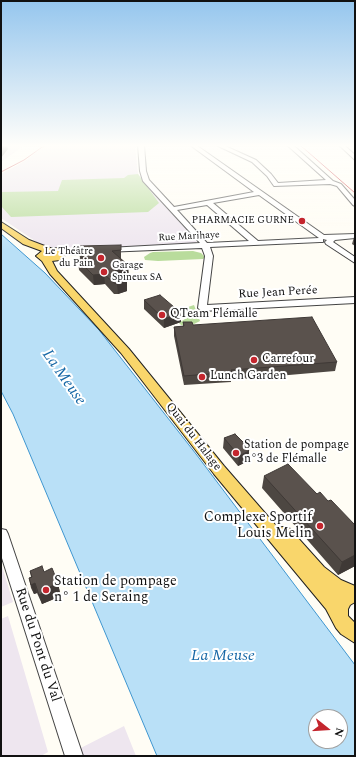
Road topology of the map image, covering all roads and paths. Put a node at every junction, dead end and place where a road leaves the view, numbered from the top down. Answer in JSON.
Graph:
{"nodes":[{"id":1,"x":146,"y":180,"type":"edge"},
{"id":2,"x":241,"y":180,"type":"edge"},
{"id":3,"x":273,"y":180,"type":"edge"},
{"id":4,"x":331,"y":182,"type":"joint"},
{"id":5,"x":276,"y":185,"type":"junction"},
{"id":6,"x":257,"y":192,"type":"junction"},
{"id":7,"x":208,"y":202,"type":"junction"},
{"id":8,"x":355,"y":204,"type":"edge"},
{"id":9,"x":172,"y":209,"type":"junction"},
{"id":10,"x":1,"y":224,"type":"edge"},
{"id":11,"x":1,"y":228,"type":"edge"},
{"id":12,"x":355,"y":236,"type":"edge"},
{"id":13,"x":325,"y":239,"type":"junction"},
{"id":14,"x":256,"y":243,"type":"junction"},
{"id":15,"x":206,"y":246,"type":"junction"},
{"id":16,"x":51,"y":255,"type":"junction"},
{"id":17,"x":355,"y":261,"type":"edge"},
{"id":18,"x":355,"y":300,"type":"edge"},
{"id":19,"x":1,"y":534,"type":"edge"},
{"id":20,"x":354,"y":594,"type":"edge"},
{"id":21,"x":339,"y":615,"type":"junction"},
{"id":22,"x":355,"y":634,"type":"edge"},
{"id":23,"x":74,"y":756,"type":"edge"}],
"edges":[{"from":1,"to":9,"type":"street"},
{"from":2,"to":6,"type":"street"},
{"from":3,"to":5,"type":"street"},
{"from":4,"to":5,"type":"street"},
{"from":4,"to":8,"type":"street"},
{"from":5,"to":6,"type":"street"},
{"from":6,"to":7,"type":"street"},
{"from":6,"to":13,"type":"street"},
{"from":7,"to":9,"type":"street"},
{"from":7,"to":14,"type":"street"},
{"from":9,"to":15,"type":"street"},
{"from":10,"to":16,"type":"main road"},
{"from":11,"to":16,"type":"main road"},
{"from":12,"to":13,"type":"street","name":"Rue Marihaye"},
{"from":13,"to":14,"type":"street","name":"Rue Marihaye"},
{"from":13,"to":17,"type":"street"},
{"from":14,"to":15,"type":"street","name":"Rue Marihaye"},
{"from":15,"to":16,"type":"street","name":"Rue Marihaye"},
{"from":15,"to":18,"type":"street","name":"Rue Jean Perée"},
{"from":16,"to":20,"type":"main road","name":"Quai du Halage"},
{"from":16,"to":21,"type":"main road","name":"Quai du Halage"},
{"from":19,"to":23,"type":"street","name":"Rue du Pont du Val"},
{"from":20,"to":21,"type":"main road","name":"Quai du Halage"},
{"from":21,"to":22,"type":"main road","name":"Quai du Halage"}]}
